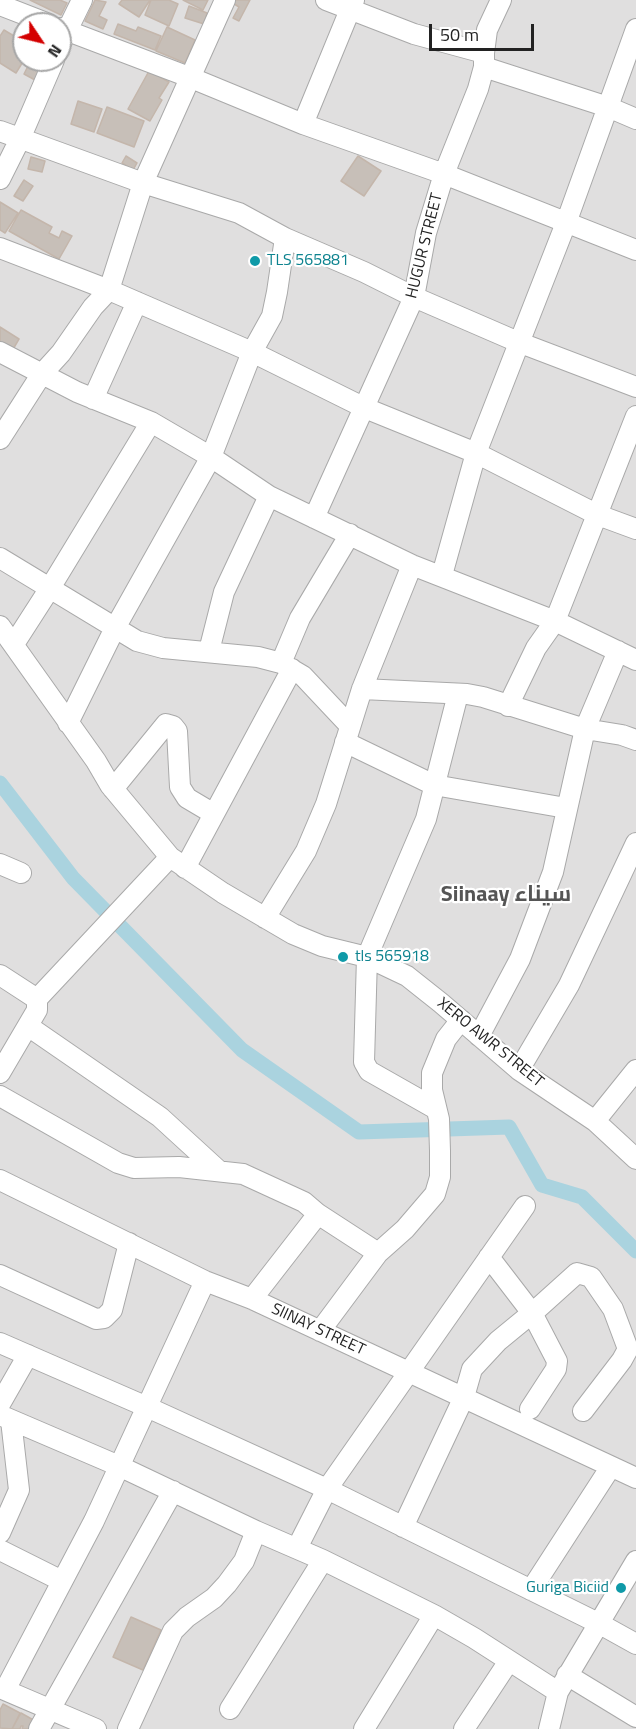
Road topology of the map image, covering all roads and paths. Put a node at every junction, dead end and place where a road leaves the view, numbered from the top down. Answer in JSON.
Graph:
{"nodes":[{"id":1,"x":82,"y":0,"type":"edge"},
{"id":2,"x":225,"y":0,"type":"edge"},
{"id":3,"x":326,"y":0,"type":"edge"},
{"id":4,"x":501,"y":0,"type":"edge"},
{"id":5,"x":0,"y":5,"type":"edge"},
{"id":6,"x":352,"y":5,"type":"edge"},
{"id":7,"x":15,"y":12,"type":"edge"},
{"id":8,"x":72,"y":14,"type":"edge"},
{"id":9,"x":636,"y":29,"type":"edge"},
{"id":10,"x":72,"y":36,"type":"edge"},
{"id":11,"x":484,"y":60,"type":"junction"},
{"id":12,"x":49,"y":72,"type":"edge"},
{"id":13,"x":189,"y":77,"type":"junction"},
{"id":14,"x":608,"y":107,"type":"junction"},
{"id":15,"x":636,"y":119,"type":"edge"},
{"id":16,"x":303,"y":124,"type":"junction"},
{"id":17,"x":0,"y":131,"type":"edge"},
{"id":18,"x":20,"y":139,"type":"junction"},
{"id":19,"x":444,"y":174,"type":"junction"},
{"id":20,"x":0,"y":179,"type":"edge"},
{"id":21,"x":143,"y":183,"type":"junction"},
{"id":22,"x":566,"y":223,"type":"junction"},
{"id":23,"x":285,"y":238,"type":"junction"},
{"id":24,"x":0,"y":248,"type":"edge"},
{"id":25,"x":636,"y":250,"type":"edge"},
{"id":26,"x":109,"y":290,"type":"junction"},
{"id":27,"x":414,"y":297,"type":"junction"},
{"id":28,"x":137,"y":302,"type":"junction"},
{"id":29,"x":518,"y":342,"type":"junction"},
{"id":30,"x":0,"y":352,"type":"edge"},
{"id":31,"x":252,"y":352,"type":"junction"},
{"id":32,"x":41,"y":375,"type":"junction"},
{"id":33,"x":636,"y":387,"type":"edge"},
{"id":34,"x":93,"y":399,"type":"junction"},
{"id":35,"x":365,"y":408,"type":"junction"},
{"id":36,"x":636,"y":416,"type":"edge"},
{"id":37,"x":151,"y":422,"type":"junction"},
{"id":38,"x":0,"y":439,"type":"edge"},
{"id":39,"x":476,"y":453,"type":"junction"},
{"id":40,"x":211,"y":457,"type":"junction"},
{"id":41,"x":269,"y":496,"type":"junction"},
{"id":42,"x":598,"y":515,"type":"junction"},
{"id":43,"x":314,"y":518,"type":"junction"},
{"id":44,"x":636,"y":529,"type":"edge"},
{"id":45,"x":350,"y":534,"type":"junction"},
{"id":46,"x":0,"y":558,"type":"edge"},
{"id":47,"x":412,"y":565,"type":"junction"},
{"id":48,"x":442,"y":575,"type":"junction"},
{"id":49,"x":50,"y":588,"type":"junction"},
{"id":50,"x":555,"y":621,"type":"junction"},
{"id":51,"x":0,"y":626,"type":"edge"},
{"id":52,"x":115,"y":628,"type":"junction"},
{"id":53,"x":14,"y":644,"type":"junction"},
{"id":54,"x":209,"y":651,"type":"junction"},
{"id":55,"x":627,"y":656,"type":"edge"},
{"id":56,"x":286,"y":666,"type":"junction"},
{"id":57,"x":362,"y":688,"type":"junction"},
{"id":58,"x":458,"y":694,"type":"junction"},
{"id":59,"x":508,"y":706,"type":"junction"},
{"id":60,"x":68,"y":723,"type":"junction"},
{"id":61,"x":585,"y":729,"type":"junction"},
{"id":62,"x":348,"y":734,"type":"junction"},
{"id":63,"x":636,"y":740,"type":"edge"},
{"id":64,"x":434,"y":785,"type":"junction"},
{"id":65,"x":113,"y":789,"type":"junction"},
{"id":66,"x":566,"y":808,"type":"junction"},
{"id":67,"x":214,"y":814,"type":"junction"},
{"id":68,"x":636,"y":843,"type":"edge"},
{"id":69,"x":177,"y":863,"type":"junction"},
{"id":70,"x":0,"y":864,"type":"edge"},
{"id":71,"x":21,"y":873,"type":"dead end"},
{"id":72,"x":265,"y":918,"type":"junction"},
{"id":73,"x":367,"y":957,"type":"junction"},
{"id":74,"x":0,"y":975,"type":"edge"},
{"id":75,"x":38,"y":999,"type":"junction"},
{"id":76,"x":461,"y":1020,"type":"junction"},
{"id":77,"x":28,"y":1026,"type":"junction"},
{"id":78,"x":479,"y":1036,"type":"junction"},
{"id":79,"x":519,"y":1070,"type":"junction"},
{"id":80,"x":636,"y":1070,"type":"edge"},
{"id":81,"x":0,"y":1073,"type":"edge"},
{"id":82,"x":0,"y":1096,"type":"edge"},
{"id":83,"x":438,"y":1114,"type":"junction"},
{"id":84,"x":595,"y":1121,"type":"junction"},
{"id":85,"x":636,"y":1158,"type":"edge"},
{"id":86,"x":219,"y":1171,"type":"junction"},
{"id":87,"x":0,"y":1180,"type":"edge"},
{"id":88,"x":525,"y":1206,"type":"dead end"},
{"id":89,"x":318,"y":1214,"type":"junction"},
{"id":90,"x":129,"y":1243,"type":"junction"},
{"id":91,"x":378,"y":1253,"type":"junction"},
{"id":92,"x":489,"y":1257,"type":"junction"},
{"id":93,"x":0,"y":1275,"type":"edge"},
{"id":94,"x":205,"y":1281,"type":"junction"},
{"id":95,"x":252,"y":1299,"type":"junction"},
{"id":96,"x":532,"y":1313,"type":"junction"},
{"id":97,"x":320,"y":1331,"type":"junction"},
{"id":98,"x":0,"y":1343,"type":"edge"},
{"id":99,"x":28,"y":1355,"type":"junction"},
{"id":100,"x":408,"y":1371,"type":"junction"},
{"id":101,"x":464,"y":1397,"type":"junction"},
{"id":102,"x":147,"y":1407,"type":"junction"},
{"id":103,"x":530,"y":1410,"type":"dead end"},
{"id":104,"x":583,"y":1411,"type":"dead end"},
{"id":105,"x":4,"y":1413,"type":"edge"},
{"id":106,"x":119,"y":1466,"type":"junction"},
{"id":107,"x":610,"y":1468,"type":"junction"},
{"id":108,"x":636,"y":1478,"type":"edge"},
{"id":109,"x":327,"y":1490,"type":"junction"},
{"id":110,"x":173,"y":1491,"type":"junction"},
{"id":111,"x":403,"y":1527,"type":"junction"},
{"id":112,"x":256,"y":1531,"type":"junction"},
{"id":113,"x":0,"y":1533,"type":"edge"},
{"id":114,"x":297,"y":1548,"type":"junction"},
{"id":115,"x":0,"y":1550,"type":"edge"},
{"id":116,"x":323,"y":1560,"type":"junction"},
{"id":117,"x":636,"y":1561,"type":"edge"},
{"id":118,"x":63,"y":1581,"type":"junction"},
{"id":119,"x":531,"y":1590,"type":"junction"},
{"id":120,"x":434,"y":1615,"type":"junction"},
{"id":121,"x":600,"y":1624,"type":"junction"},
{"id":122,"x":636,"y":1644,"type":"edge"},
{"id":123,"x":509,"y":1661,"type":"junction"},
{"id":124,"x":563,"y":1684,"type":"junction"},
{"id":125,"x":2,"y":1689,"type":"edge"},
{"id":126,"x":49,"y":1708,"type":"junction"},
{"id":127,"x":230,"y":1709,"type":"dead end"},
{"id":128,"x":636,"y":1717,"type":"edge"},
{"id":129,"x":39,"y":1729,"type":"edge"},
{"id":130,"x":96,"y":1729,"type":"edge"},
{"id":131,"x":128,"y":1729,"type":"edge"},
{"id":132,"x":364,"y":1729,"type":"edge"},
{"id":133,"x":464,"y":1729,"type":"edge"},
{"id":134,"x":549,"y":1729,"type":"edge"}],
"edges":[{"from":1,"to":8,"type":"street"},
{"from":2,"to":13,"type":"street"},
{"from":3,"to":6,"type":"street"},
{"from":4,"to":11,"type":"street","name":"HUGUR STREET"},
{"from":5,"to":7,"type":"street"},
{"from":6,"to":11,"type":"street"},
{"from":6,"to":16,"type":"street"},
{"from":9,"to":14,"type":"street"},
{"from":10,"to":13,"type":"street"},
{"from":11,"to":14,"type":"street"},
{"from":11,"to":19,"type":"street","name":"HUGUR STREET"},
{"from":12,"to":18,"type":"street"},
{"from":13,"to":16,"type":"street"},
{"from":13,"to":21,"type":"street"},
{"from":14,"to":15,"type":"street"},
{"from":14,"to":22,"type":"street"},
{"from":16,"to":19,"type":"street"},
{"from":17,"to":18,"type":"street"},
{"from":18,"to":20,"type":"street"},
{"from":18,"to":21,"type":"street"},
{"from":19,"to":22,"type":"street"},
{"from":19,"to":27,"type":"street","name":"HUGUR STREET"},
{"from":21,"to":23,"type":"street"},
{"from":21,"to":26,"type":"street"},
{"from":22,"to":25,"type":"street"},
{"from":22,"to":29,"type":"street"},
{"from":23,"to":27,"type":"street"},
{"from":23,"to":31,"type":"street"},
{"from":24,"to":26,"type":"street"},
{"from":26,"to":28,"type":"street"},
{"from":26,"to":32,"type":"street"},
{"from":27,"to":29,"type":"street"},
{"from":27,"to":35,"type":"street","name":"HUGUR STREET"},
{"from":28,"to":31,"type":"street"},
{"from":28,"to":34,"type":"street"},
{"from":29,"to":33,"type":"street"},
{"from":29,"to":39,"type":"street"},
{"from":30,"to":32,"type":"street"},
{"from":31,"to":35,"type":"street"},
{"from":31,"to":40,"type":"street"},
{"from":32,"to":34,"type":"street"},
{"from":32,"to":38,"type":"street"},
{"from":34,"to":37,"type":"street"},
{"from":35,"to":39,"type":"street"},
{"from":35,"to":43,"type":"street","name":"HUGUR STREET"},
{"from":36,"to":42,"type":"street"},
{"from":37,"to":40,"type":"street"},
{"from":37,"to":49,"type":"street"},
{"from":39,"to":42,"type":"street"},
{"from":39,"to":48,"type":"street"},
{"from":40,"to":41,"type":"street"},
{"from":40,"to":52,"type":"street"},
{"from":41,"to":43,"type":"street"},
{"from":41,"to":54,"type":"street"},
{"from":42,"to":44,"type":"street"},
{"from":42,"to":50,"type":"street"},
{"from":43,"to":45,"type":"street"},
{"from":45,"to":47,"type":"street"},
{"from":45,"to":56,"type":"street"},
{"from":46,"to":49,"type":"street"},
{"from":47,"to":48,"type":"street"},
{"from":47,"to":57,"type":"street"},
{"from":48,"to":50,"type":"street"},
{"from":49,"to":52,"type":"street"},
{"from":49,"to":53,"type":"street"},
{"from":50,"to":55,"type":"street"},
{"from":50,"to":59,"type":"street"},
{"from":51,"to":53,"type":"street","name":"XERO AWR STREET"},
{"from":52,"to":54,"type":"street"},
{"from":52,"to":60,"type":"street"},
{"from":53,"to":60,"type":"street","name":"XERO AWR STREET"},
{"from":54,"to":56,"type":"street"},
{"from":55,"to":61,"type":"street"},
{"from":56,"to":62,"type":"street"},
{"from":56,"to":67,"type":"street"},
{"from":57,"to":58,"type":"street"},
{"from":57,"to":62,"type":"street"},
{"from":58,"to":59,"type":"street"},
{"from":58,"to":64,"type":"street"},
{"from":59,"to":61,"type":"street"},
{"from":60,"to":65,"type":"street","name":"XERO AWR STREET"},
{"from":61,"to":63,"type":"street"},
{"from":61,"to":66,"type":"street"},
{"from":62,"to":64,"type":"street"},
{"from":62,"to":72,"type":"street"},
{"from":64,"to":66,"type":"street"},
{"from":64,"to":73,"type":"street"},
{"from":65,"to":67,"type":"street"},
{"from":65,"to":69,"type":"street","name":"XERO AWR STREET"},
{"from":66,"to":78,"type":"street"},
{"from":67,"to":69,"type":"street"},
{"from":68,"to":79,"type":"street"},
{"from":69,"to":72,"type":"street","name":"XERO AWR STREET"},
{"from":69,"to":75,"type":"street"},
{"from":70,"to":71,"type":"street"},
{"from":72,"to":73,"type":"street","name":"XERO AWR STREET"},
{"from":73,"to":76,"type":"street","name":"XERO AWR STREET"},
{"from":73,"to":83,"type":"street"},
{"from":74,"to":75,"type":"street"},
{"from":75,"to":77,"type":"street"},
{"from":76,"to":78,"type":"street","name":"XERO AWR STREET"},
{"from":76,"to":83,"type":"street"},
{"from":77,"to":81,"type":"street"},
{"from":77,"to":86,"type":"street"},
{"from":78,"to":79,"type":"street","name":"XERO AWR STREET"},
{"from":79,"to":84,"type":"street","name":"XERO AWR STREET"},
{"from":80,"to":84,"type":"street"},
{"from":82,"to":86,"type":"street"},
{"from":83,"to":91,"type":"street"},
{"from":84,"to":85,"type":"street","name":"XERO AWR STREET"},
{"from":86,"to":89,"type":"street"},
{"from":87,"to":90,"type":"street","name":"SIINAY STREET"},
{"from":88,"to":92,"type":"street"},
{"from":89,"to":91,"type":"street"},
{"from":89,"to":95,"type":"street"},
{"from":90,"to":93,"type":"street"},
{"from":90,"to":94,"type":"street","name":"SIINAY STREET"},
{"from":91,"to":97,"type":"street"},
{"from":92,"to":96,"type":"street"},
{"from":92,"to":100,"type":"street"},
{"from":94,"to":95,"type":"street","name":"SIINAY STREET"},
{"from":94,"to":102,"type":"street"},
{"from":95,"to":97,"type":"street","name":"SIINAY STREET"},
{"from":96,"to":101,"type":"street"},
{"from":96,"to":103,"type":"street"},
{"from":96,"to":104,"type":"street"},
{"from":97,"to":100,"type":"street","name":"SIINAY STREET"},
{"from":98,"to":99,"type":"street"},
{"from":99,"to":102,"type":"street"},
{"from":99,"to":105,"type":"street"},
{"from":100,"to":101,"type":"street","name":"SIINAY STREET"},
{"from":100,"to":109,"type":"street"},
{"from":101,"to":107,"type":"street","name":"SIINAY STREET"},
{"from":101,"to":111,"type":"street"},
{"from":102,"to":106,"type":"street"},
{"from":102,"to":109,"type":"street"},
{"from":105,"to":106,"type":"street"},
{"from":105,"to":113,"type":"street"},
{"from":106,"to":110,"type":"street"},
{"from":106,"to":118,"type":"street"},
{"from":107,"to":108,"type":"street","name":"SIINAY STREET"},
{"from":107,"to":119,"type":"street"},
{"from":109,"to":111,"type":"street"},
{"from":109,"to":114,"type":"street"},
{"from":110,"to":112,"type":"street"},
{"from":110,"to":126,"type":"street"},
{"from":111,"to":119,"type":"street"},
{"from":112,"to":114,"type":"street"},
{"from":112,"to":131,"type":"street"},
{"from":114,"to":116,"type":"street"},
{"from":115,"to":118,"type":"street"},
{"from":116,"to":120,"type":"street"},
{"from":116,"to":127,"type":"street"},
{"from":117,"to":121,"type":"street"},
{"from":118,"to":125,"type":"street"},
{"from":119,"to":121,"type":"street"},
{"from":120,"to":123,"type":"street"},
{"from":120,"to":132,"type":"street"},
{"from":121,"to":122,"type":"street"},
{"from":121,"to":124,"type":"street"},
{"from":123,"to":124,"type":"street"},
{"from":123,"to":133,"type":"street"},
{"from":124,"to":128,"type":"street"},
{"from":124,"to":134,"type":"street"},
{"from":125,"to":126,"type":"street"},
{"from":126,"to":129,"type":"street"},
{"from":126,"to":130,"type":"street"}]}
